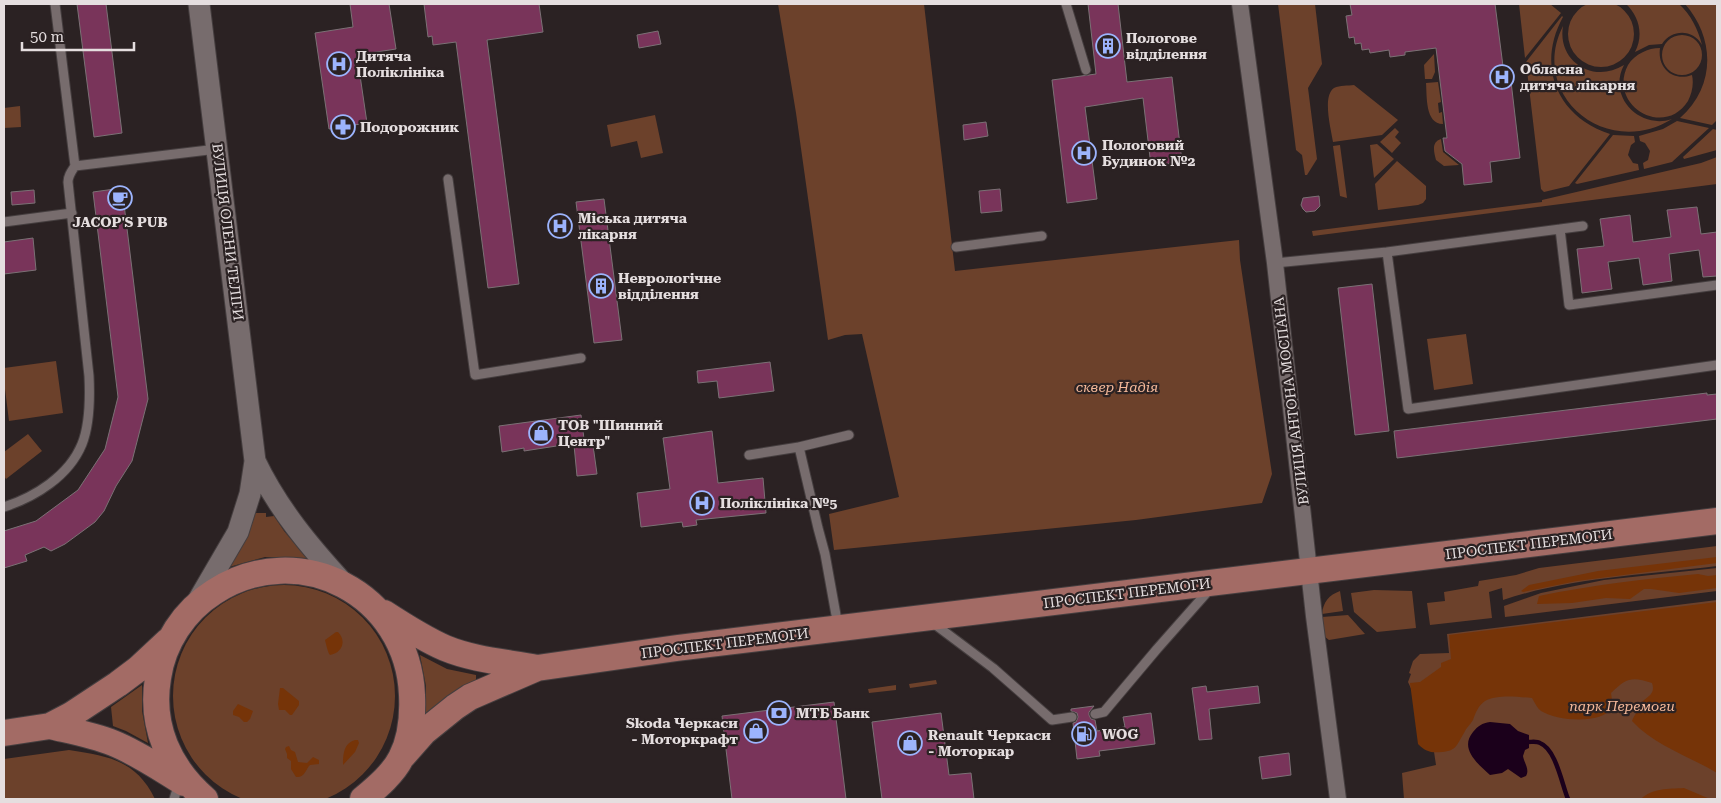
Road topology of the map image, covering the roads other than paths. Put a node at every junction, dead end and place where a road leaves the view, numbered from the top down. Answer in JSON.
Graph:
{"nodes":[{"id":1,"x":55,"y":4,"type":"edge"},
{"id":2,"x":199,"y":4,"type":"edge"},
{"id":3,"x":1066,"y":4,"type":"edge"},
{"id":4,"x":1240,"y":4,"type":"edge"},
{"id":5,"x":1086,"y":70,"type":"dead end"},
{"id":6,"x":217,"y":149,"type":"junction"},
{"id":7,"x":75,"y":166,"type":"junction"},
{"id":8,"x":448,"y":179,"type":"dead end"},
{"id":9,"x":72,"y":213,"type":"junction"},
{"id":10,"x":4,"y":222,"type":"edge"},
{"id":11,"x":1584,"y":226,"type":"dead end"},
{"id":12,"x":1560,"y":229,"type":"junction"},
{"id":13,"x":1042,"y":236,"type":"dead end"},
{"id":14,"x":956,"y":247,"type":"dead end"},
{"id":15,"x":1387,"y":252,"type":"junction"},
{"id":16,"x":1275,"y":263,"type":"junction"},
{"id":17,"x":1717,"y":285,"type":"edge"},
{"id":18,"x":581,"y":358,"type":"dead end"},
{"id":19,"x":1717,"y":365,"type":"edge"},
{"id":20,"x":849,"y":435,"type":"dead end"},
{"id":21,"x":799,"y":447,"type":"junction"},
{"id":22,"x":749,"y":455,"type":"dead end"},
{"id":23,"x":255,"y":461,"type":"junction"},
{"id":24,"x":4,"y":507,"type":"edge"},
{"id":25,"x":1717,"y":521,"type":"edge"},
{"id":26,"x":1310,"y":572,"type":"junction"},
{"id":27,"x":1216,"y":582,"type":"junction"},
{"id":28,"x":346,"y":586,"type":"junction"},
{"id":29,"x":194,"y":608,"type":"junction"},
{"id":30,"x":375,"y":608,"type":"junction"},
{"id":31,"x":927,"y":618,"type":"junction"},
{"id":32,"x":839,"y":628,"type":"junction"},
{"id":33,"x":172,"y":637,"type":"junction"},
{"id":34,"x":537,"y":668,"type":"junction"},
{"id":35,"x":1095,"y":714,"type":"dead end"},
{"id":36,"x":1072,"y":717,"type":"dead end"},
{"id":37,"x":50,"y":726,"type":"junction"},
{"id":38,"x":4,"y":733,"type":"edge"},
{"id":39,"x":401,"y":758,"type":"junction"},
{"id":40,"x":188,"y":792,"type":"edge"},
{"id":41,"x":368,"y":796,"type":"edge"},
{"id":42,"x":1338,"y":799,"type":"edge"}],
"edges":[{"from":1,"to":7,"type":"lane"},
{"from":2,"to":6,"type":"street","name":"ВУЛИЦЯ ОЛЕНИ ТЕЛІГИ"},
{"from":3,"to":5,"type":"lane"},
{"from":4,"to":16,"type":"street","name":"ВУЛИЦЯ АНТОНА МОСПАНА"},
{"from":6,"to":7,"type":"lane"},
{"from":6,"to":23,"type":"street","name":"ВУЛИЦЯ ОЛЕНИ ТЕЛІГИ"},
{"from":7,"to":9,"type":"lane"},
{"from":8,"to":18,"type":"lane"},
{"from":9,"to":10,"type":"lane"},
{"from":9,"to":24,"type":"lane"},
{"from":11,"to":12,"type":"lane"},
{"from":12,"to":15,"type":"lane"},
{"from":12,"to":17,"type":"lane"},
{"from":13,"to":14,"type":"lane"},
{"from":15,"to":16,"type":"lane"},
{"from":15,"to":19,"type":"lane"},
{"from":16,"to":26,"type":"street","name":"ВУЛИЦЯ АНТОНА МОСПАНА"},
{"from":20,"to":21,"type":"lane"},
{"from":21,"to":22,"type":"lane"},
{"from":21,"to":32,"type":"lane"},
{"from":23,"to":28,"type":"street","name":"ВУЛИЦЯ ОЛЕНИ ТЕЛІГИ"},
{"from":23,"to":29,"type":"street","name":"ВУЛИЦЯ ОЛЕНИ ТЕЛІГИ"},
{"from":25,"to":26,"type":"main road","name":"ПРОСПЕКТ ПЕРЕМОГИ"},
{"from":26,"to":27,"type":"main road","name":"ПРОСПЕКТ ПЕРЕМОГИ"},
{"from":26,"to":42,"type":"street","name":"ВУЛИЦЯ АНТОНА МОСПАНА"},
{"from":27,"to":31,"type":"main road","name":"ПРОСПЕКТ ПЕРЕМОГИ"},
{"from":27,"to":35,"type":"lane"},
{"from":28,"to":29,"type":"main road"},
{"from":28,"to":30,"type":"main road"},
{"from":29,"to":33,"type":"main road"},
{"from":30,"to":34,"type":"main road","name":"ПРОСПЕКТ ПЕРЕМОГИ"},
{"from":30,"to":39,"type":"main road"},
{"from":31,"to":32,"type":"main road","name":"ПРОСПЕКТ ПЕРЕМОГИ"},
{"from":31,"to":36,"type":"lane"},
{"from":32,"to":34,"type":"main road","name":"ПРОСПЕКТ ПЕРЕМОГИ"},
{"from":33,"to":37,"type":"main road"},
{"from":33,"to":40,"type":"main road"},
{"from":34,"to":39,"type":"main road","name":"ПРОСПЕКТ ПЕРЕМОГИ"},
{"from":37,"to":38,"type":"main road"},
{"from":37,"to":40,"type":"main road"},
{"from":39,"to":41,"type":"main road","name":"ПРОСПЕКТ ПЕРЕМОГИ"}]}
